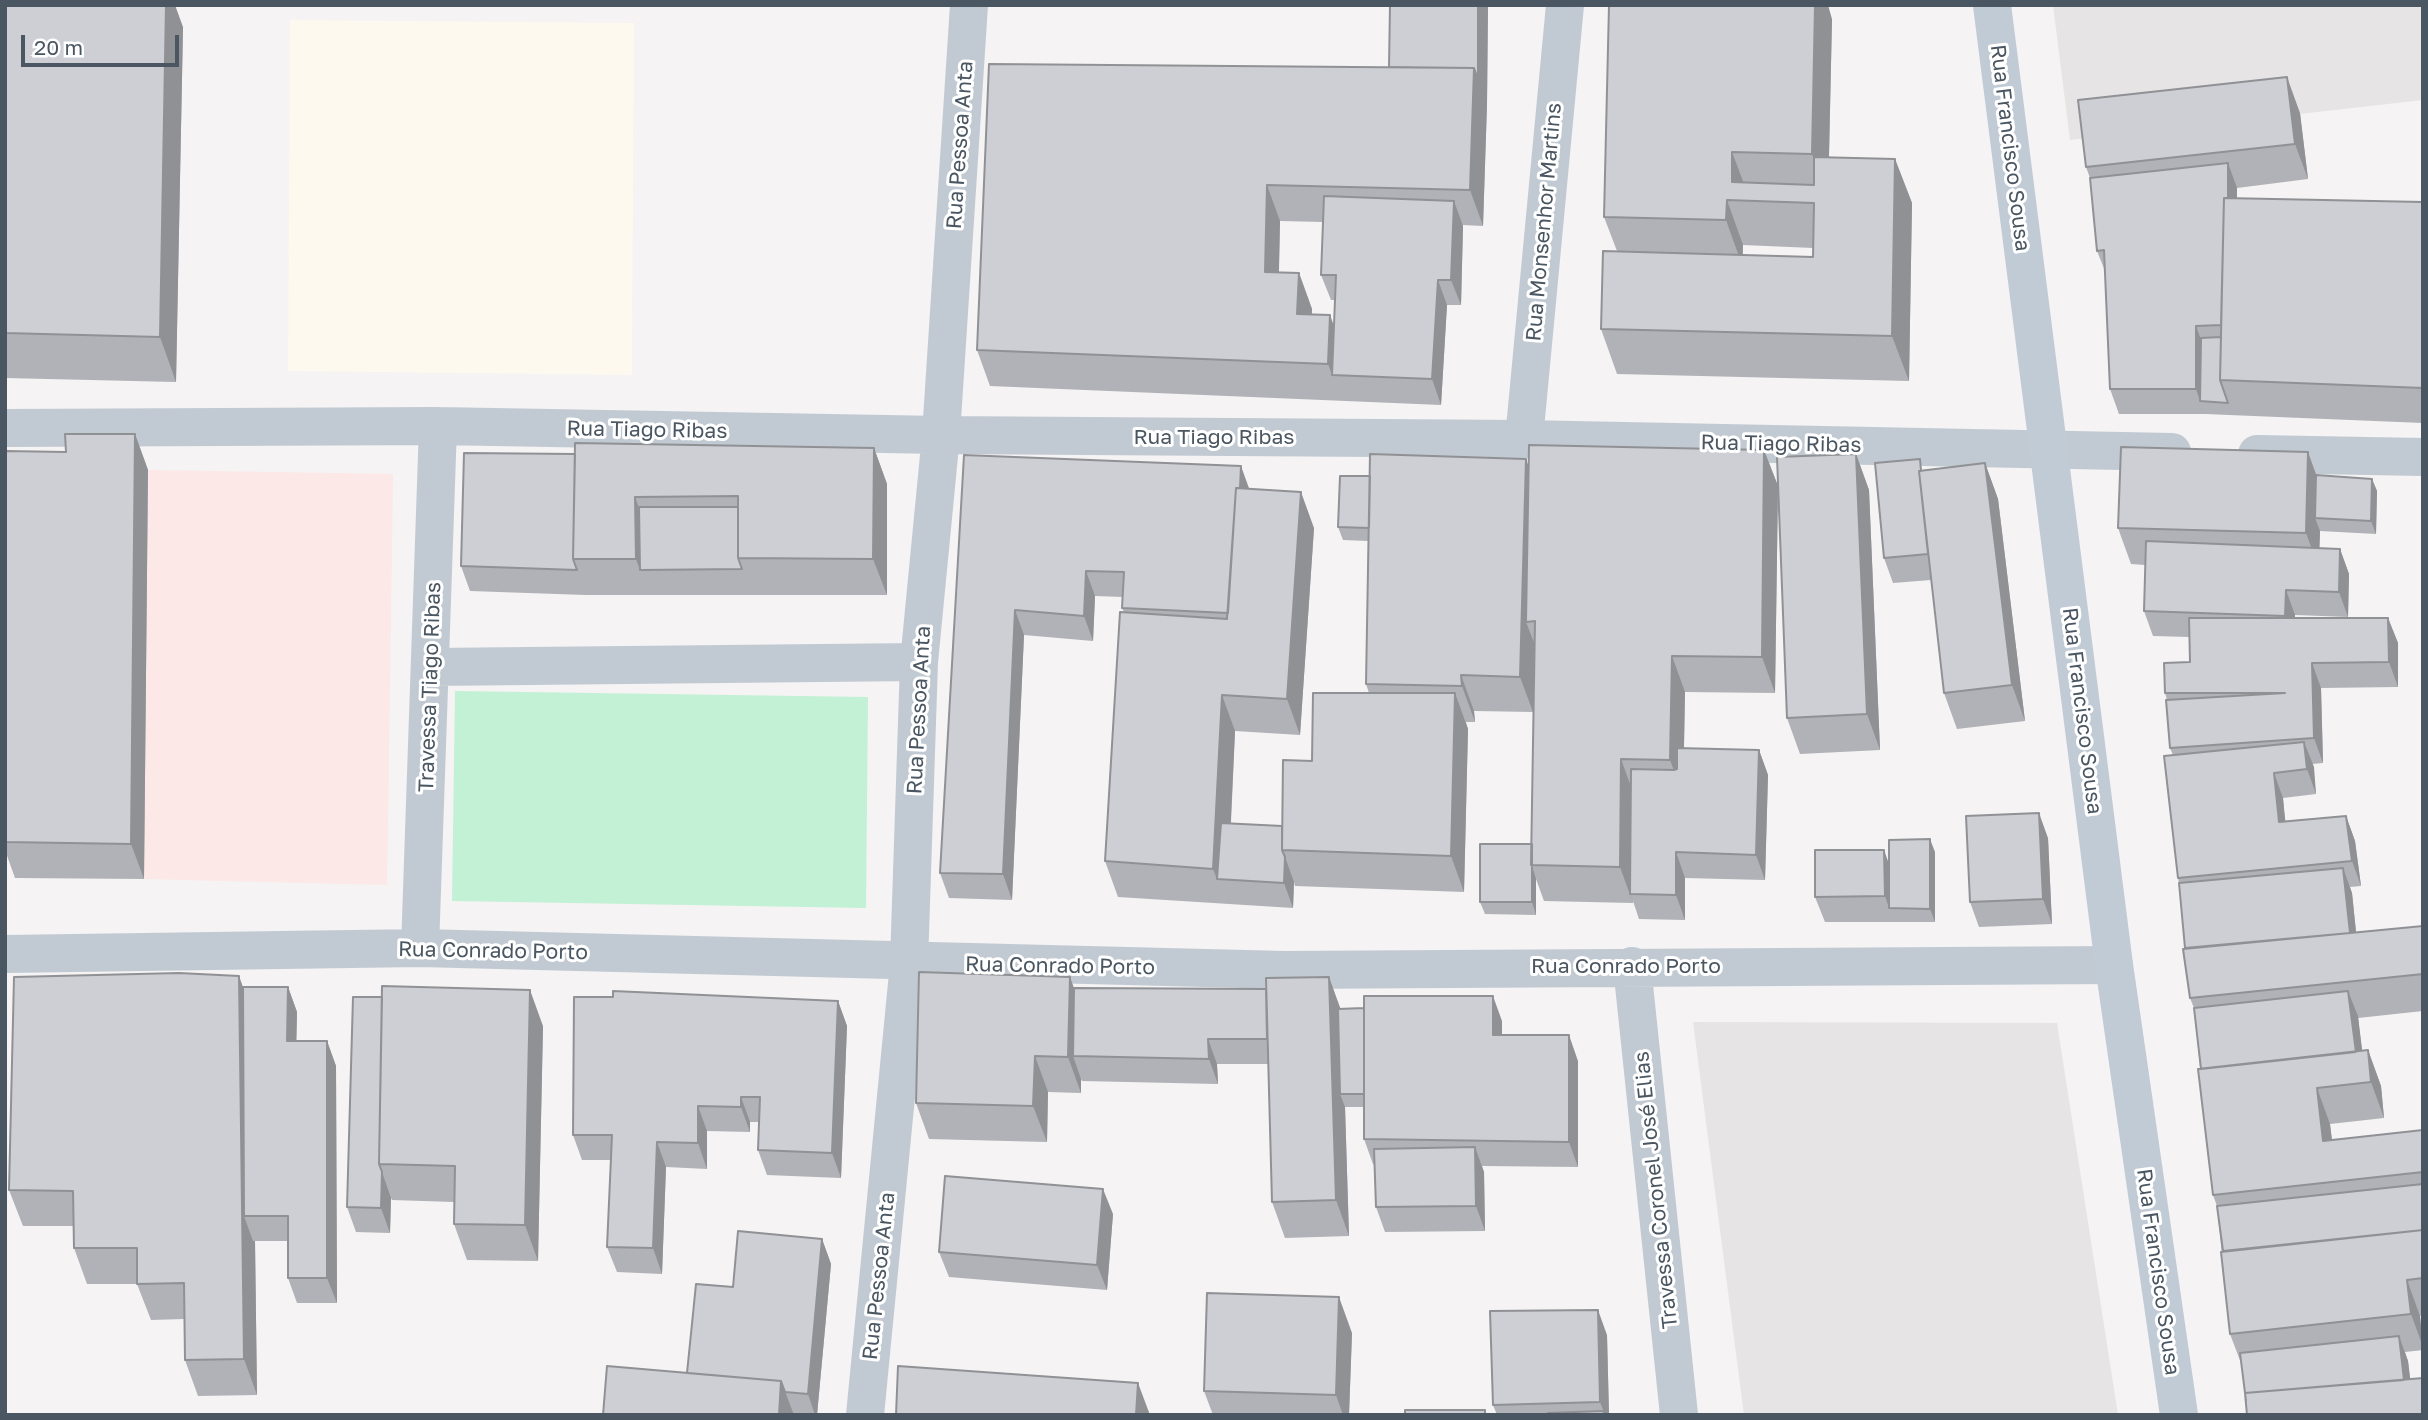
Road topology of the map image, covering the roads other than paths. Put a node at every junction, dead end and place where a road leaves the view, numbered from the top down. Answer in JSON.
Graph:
{"nodes":[{"id":1,"x":969,"y":5,"type":"edge"},
{"id":2,"x":1565,"y":5,"type":"edge"},
{"id":3,"x":1992,"y":5,"type":"edge"},
{"id":4,"x":438,"y":426,"type":"junction"},
{"id":5,"x":5,"y":428,"type":"edge"},
{"id":6,"x":941,"y":435,"type":"junction"},
{"id":7,"x":1524,"y":439,"type":"junction"},
{"id":8,"x":2049,"y":449,"type":"junction"},
{"id":9,"x":2423,"y":457,"type":"edge"},
{"id":10,"x":919,"y":662,"type":"junction"},
{"id":11,"x":431,"y":667,"type":"junction"},
{"id":12,"x":420,"y":948,"type":"junction"},
{"id":13,"x":5,"y":954,"type":"edge"},
{"id":14,"x":909,"y":962,"type":"junction"},
{"id":15,"x":2114,"y":965,"type":"junction"},
{"id":16,"x":1632,"y":966,"type":"junction"},
{"id":17,"x":865,"y":1415,"type":"edge"},
{"id":18,"x":1679,"y":1415,"type":"edge"},
{"id":19,"x":2179,"y":1415,"type":"edge"}],
"edges":[{"from":1,"to":6,"type":"street","name":"Rua Pessoa Anta"},
{"from":2,"to":7,"type":"street","name":"Rua Monsenhor Martins"},
{"from":3,"to":8,"type":"street","name":"Rua Francisco Sousa"},
{"from":4,"to":5,"type":"street","name":"Rua Tiago Ribas"},
{"from":4,"to":6,"type":"street","name":"Rua Tiago Ribas"},
{"from":4,"to":11,"type":"street","name":"Travessa Tiago Ribas"},
{"from":6,"to":7,"type":"street","name":"Rua Tiago Ribas"},
{"from":6,"to":10,"type":"street","name":"Rua Pessoa Anta"},
{"from":7,"to":8,"type":"street","name":"Rua Tiago Ribas"},
{"from":8,"to":9,"type":"street","name":"Rua Tiago Ribas"},
{"from":8,"to":15,"type":"street","name":"Rua Francisco Sousa"},
{"from":10,"to":11,"type":"street"},
{"from":10,"to":14,"type":"street","name":"Rua Pessoa Anta"},
{"from":11,"to":12,"type":"street","name":"Travessa Tiago Ribas"},
{"from":12,"to":13,"type":"street","name":"Rua Conrado Porto"},
{"from":12,"to":14,"type":"street","name":"Rua Conrado Porto"},
{"from":14,"to":16,"type":"street","name":"Rua Conrado Porto"},
{"from":14,"to":17,"type":"street","name":"Rua Pessoa Anta"},
{"from":15,"to":16,"type":"street","name":"Rua Conrado Porto"},
{"from":15,"to":19,"type":"street","name":"Rua Francisco Sousa"},
{"from":16,"to":18,"type":"street","name":"Travessa Coronel José Elias"}]}
